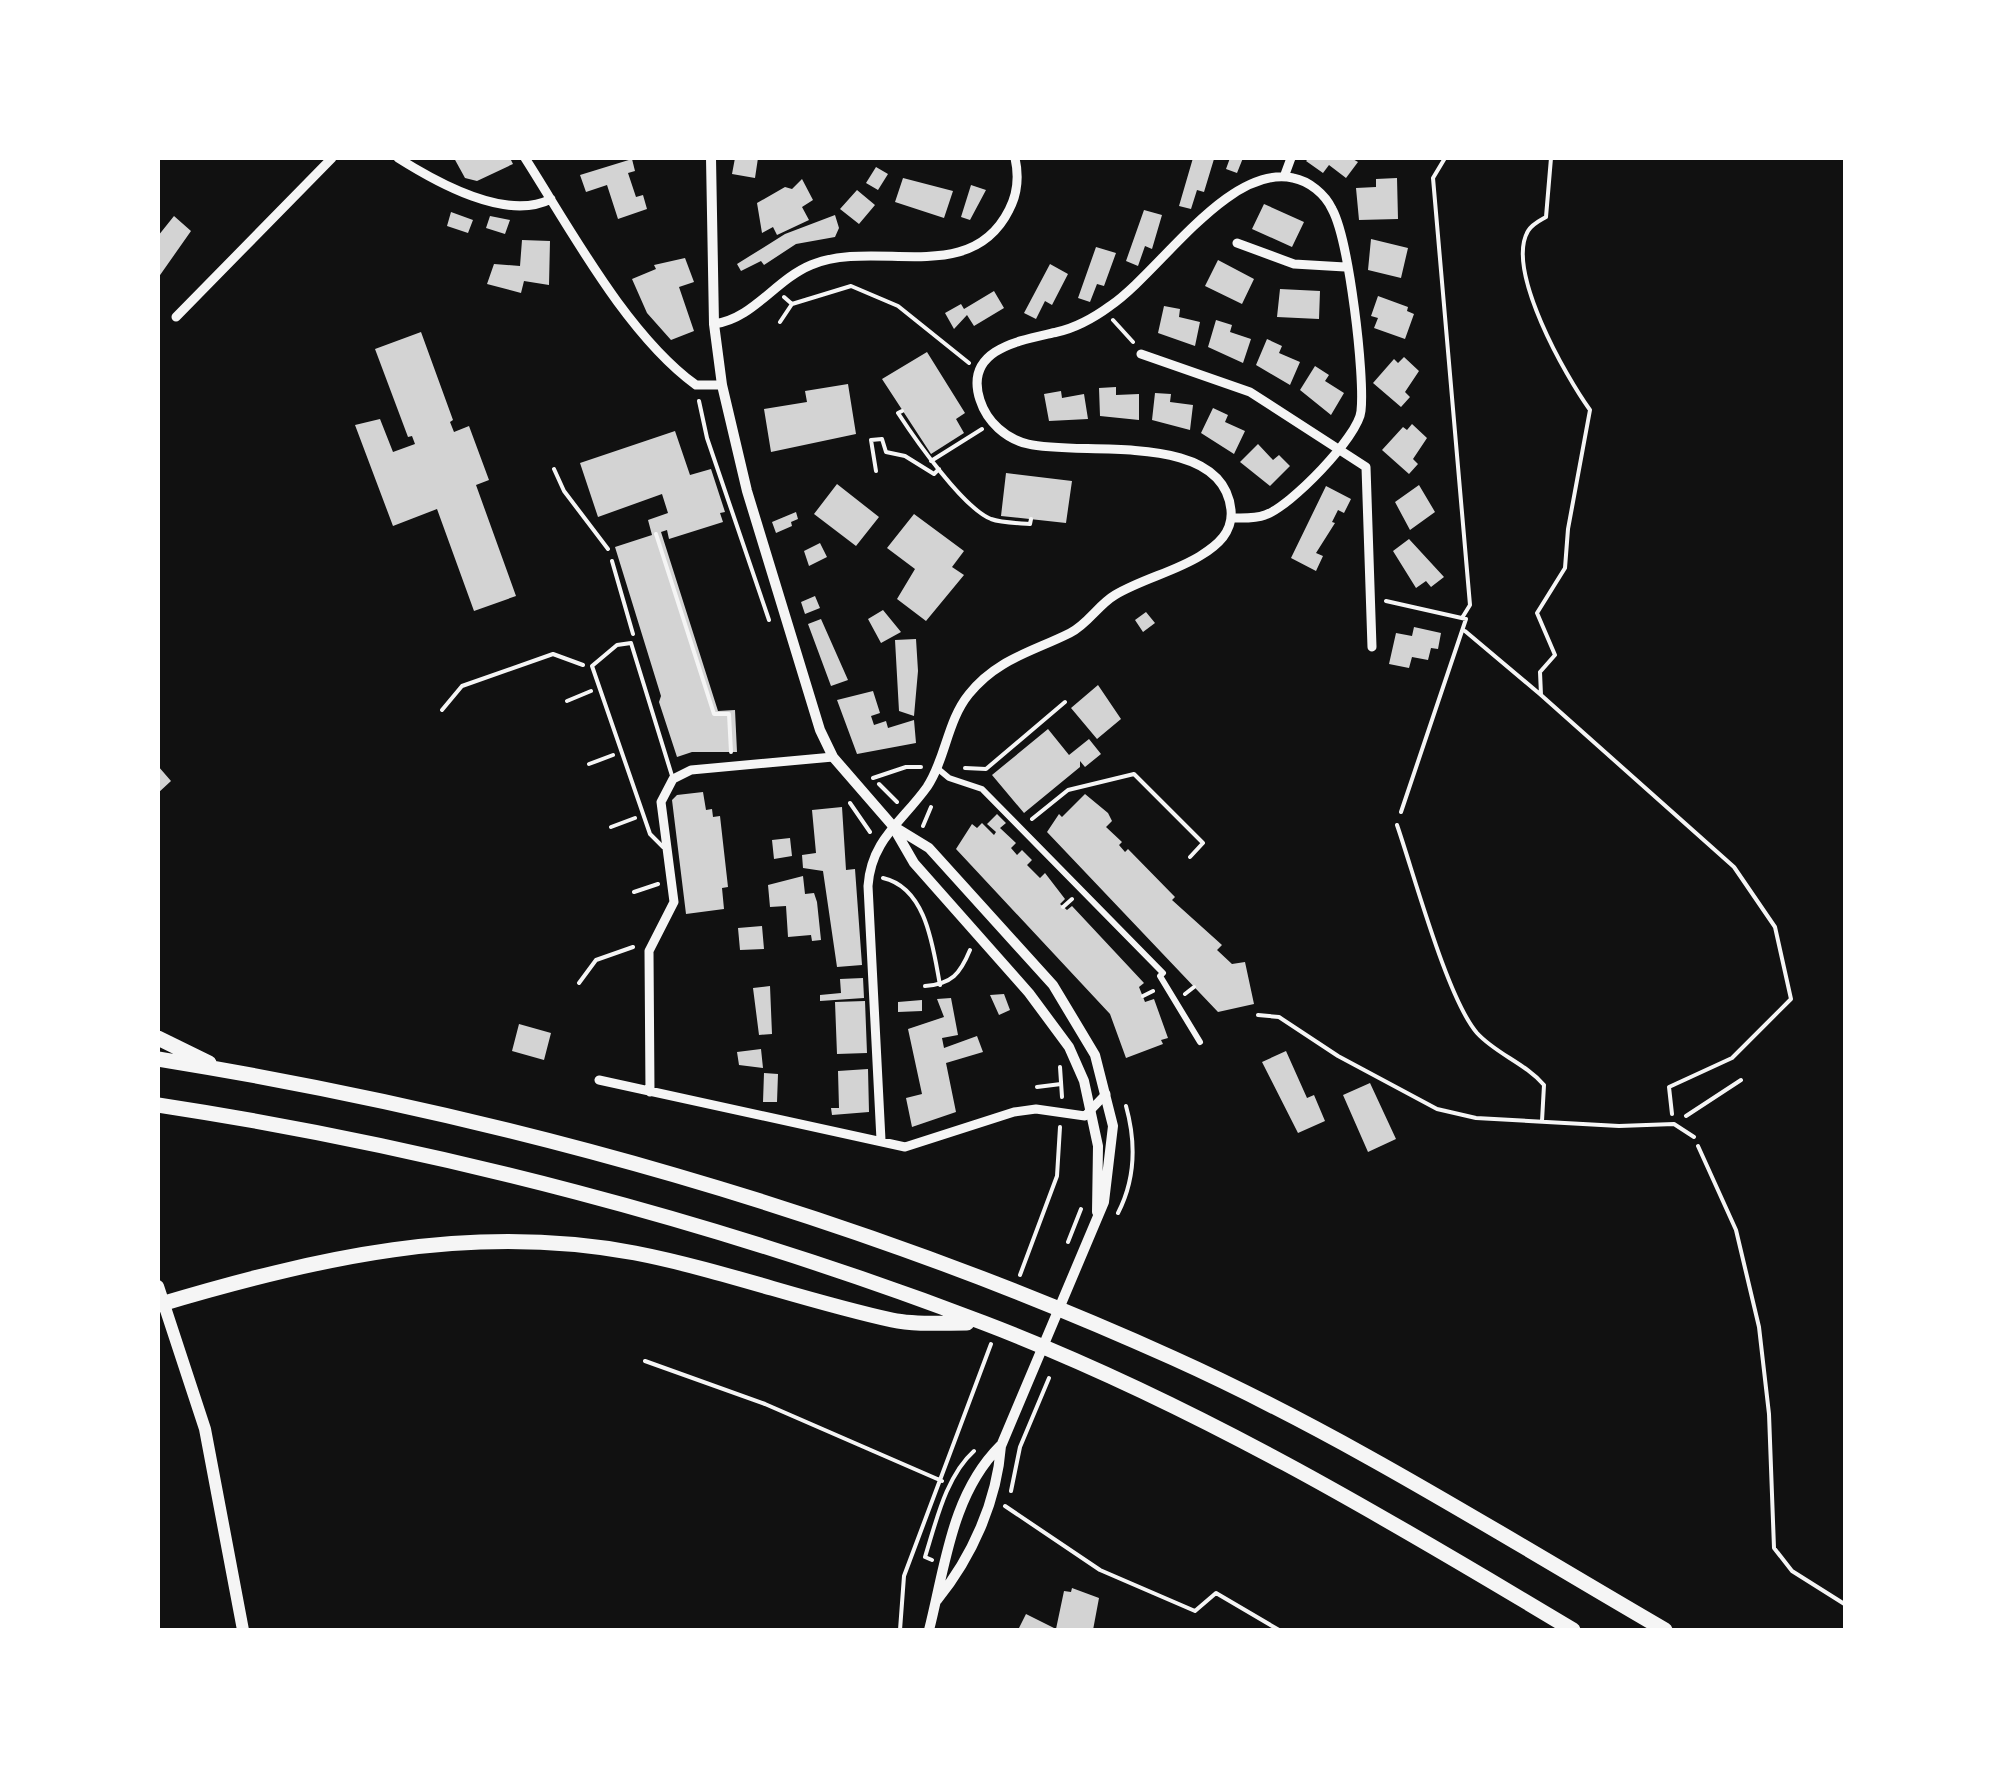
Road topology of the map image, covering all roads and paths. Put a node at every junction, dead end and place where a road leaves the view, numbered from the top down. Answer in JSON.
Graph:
{"nodes":[{"id":1,"x":332,"y":158,"type":"edge"},
{"id":2,"x":398,"y":158,"type":"edge"},
{"id":3,"x":525,"y":158,"type":"edge"},
{"id":4,"x":711,"y":158,"type":"edge"},
{"id":5,"x":1014,"y":158,"type":"edge"},
{"id":6,"x":1290,"y":158,"type":"edge"},
{"id":7,"x":1445,"y":158,"type":"edge"},
{"id":8,"x":1551,"y":158,"type":"edge"},
{"id":9,"x":1284,"y":177,"type":"junction"},
{"id":10,"x":551,"y":198,"type":"junction"},
{"id":11,"x":1237,"y":244,"type":"dead end"},
{"id":12,"x":1345,"y":268,"type":"junction"},
{"id":13,"x":784,"y":298,"type":"dead end"},
{"id":14,"x":792,"y":304,"type":"junction"},
{"id":15,"x":1107,"y":309,"type":"junction"},
{"id":16,"x":176,"y":317,"type":"dead end"},
{"id":17,"x":780,"y":322,"type":"dead end"},
{"id":18,"x":714,"y":324,"type":"junction"},
{"id":19,"x":1140,"y":354,"type":"joint"},
{"id":20,"x":982,"y":370,"type":"junction"},
{"id":21,"x":722,"y":385,"type":"junction"},
{"id":22,"x":902,"y":410,"type":"dead end"},
{"id":23,"x":981,"y":430,"type":"dead end"},
{"id":24,"x":1339,"y":446,"type":"junction"},
{"id":25,"x":931,"y":461,"type":"junction"},
{"id":26,"x":554,"y":468,"type":"dead end"},
{"id":27,"x":939,"y":468,"type":"junction"},
{"id":28,"x":876,"y":471,"type":"dead end"},
{"id":29,"x":1232,"y":518,"type":"junction"},
{"id":30,"x":1031,"y":519,"type":"dead end"},
{"id":31,"x":656,"y":534,"type":"dead end"},
{"id":32,"x":608,"y":549,"type":"joint"},
{"id":33,"x":1380,"y":600,"type":"dead end"},
{"id":34,"x":1464,"y":619,"type":"junction"},
{"id":35,"x":1464,"y":630,"type":"junction"},
{"id":36,"x":631,"y":644,"type":"junction"},
{"id":37,"x":1372,"y":647,"type":"dead end"},
{"id":38,"x":592,"y":666,"type":"junction"},
{"id":39,"x":600,"y":688,"type":"junction"},
{"id":40,"x":1541,"y":695,"type":"junction"},
{"id":41,"x":568,"y":701,"type":"dead end"},
{"id":42,"x":1065,"y":702,"type":"dead end"},
{"id":43,"x":442,"y":710,"type":"dead end"},
{"id":44,"x":622,"y":752,"type":"junction"},
{"id":45,"x":731,"y":752,"type":"dead end"},
{"id":46,"x":834,"y":757,"type":"junction"},
{"id":47,"x":590,"y":764,"type":"dead end"},
{"id":48,"x":952,"y":767,"type":"dead end"},
{"id":49,"x":937,"y":768,"type":"junction"},
{"id":50,"x":873,"y":778,"type":"dead end"},
{"id":51,"x":673,"y":779,"type":"junction"},
{"id":52,"x":840,"y":788,"type":"dead end"},
{"id":53,"x":643,"y":816,"type":"junction"},
{"id":54,"x":892,"y":825,"type":"junction"},
{"id":55,"x":1397,"y":825,"type":"joint"},
{"id":56,"x":611,"y":826,"type":"dead end"},
{"id":57,"x":1020,"y":828,"type":"junction"},
{"id":58,"x":880,"y":842,"type":"junction"},
{"id":59,"x":667,"y":851,"type":"junction"},
{"id":60,"x":1190,"y":857,"type":"dead end"},
{"id":61,"x":868,"y":878,"type":"junction"},
{"id":62,"x":671,"y":880,"type":"junction"},
{"id":63,"x":634,"y":892,"type":"dead end"},
{"id":64,"x":644,"y":944,"type":"dead end"},
{"id":65,"x":973,"y":947,"type":"dead end"},
{"id":66,"x":579,"y":983,"type":"dead end"},
{"id":67,"x":940,"y":985,"type":"junction"},
{"id":68,"x":925,"y":986,"type":"dead end"},
{"id":69,"x":1258,"y":1015,"type":"dead end"},
{"id":70,"x":158,"y":1038,"type":"edge"},
{"id":71,"x":1200,"y":1042,"type":"dead end"},
{"id":72,"x":158,"y":1059,"type":"edge"},
{"id":73,"x":1058,"y":1059,"type":"dead end"},
{"id":74,"x":230,"y":1073,"type":"junction"},
{"id":75,"x":599,"y":1080,"type":"dead end"},
{"id":76,"x":1741,"y":1080,"type":"dead end"},
{"id":77,"x":1062,"y":1084,"type":"junction"},
{"id":78,"x":1038,"y":1087,"type":"dead end"},
{"id":79,"x":650,"y":1092,"type":"junction"},
{"id":80,"x":1108,"y":1092,"type":"junction"},
{"id":81,"x":158,"y":1104,"type":"edge"},
{"id":82,"x":1061,"y":1112,"type":"junction"},
{"id":83,"x":1090,"y":1114,"type":"junction"},
{"id":84,"x":1542,"y":1121,"type":"junction"},
{"id":85,"x":1674,"y":1124,"type":"junction"},
{"id":86,"x":1694,"y":1137,"type":"joint"},
{"id":87,"x":881,"y":1140,"type":"junction"},
{"id":88,"x":1057,"y":1176,"type":"dead end"},
{"id":89,"x":1101,"y":1193,"type":"junction"},
{"id":90,"x":158,"y":1286,"type":"edge"},
{"id":91,"x":158,"y":1306,"type":"edge"},
{"id":92,"x":986,"y":1324,"type":"junction"},
{"id":93,"x":645,"y":1361,"type":"dead end"},
{"id":94,"x":1001,"y":1446,"type":"junction"},
{"id":95,"x":954,"y":1451,"type":"dead end"},
{"id":96,"x":942,"y":1481,"type":"junction"},
{"id":97,"x":1004,"y":1506,"type":"dead end"},
{"id":98,"x":937,"y":1600,"type":"junction"},
{"id":99,"x":1846,"y":1605,"type":"edge"},
{"id":100,"x":243,"y":1630,"type":"edge"},
{"id":101,"x":900,"y":1630,"type":"edge"},
{"id":102,"x":930,"y":1630,"type":"edge"},
{"id":103,"x":1279,"y":1630,"type":"edge"},
{"id":104,"x":1574,"y":1630,"type":"edge"},
{"id":105,"x":1665,"y":1630,"type":"edge"}],
"edges":[{"from":1,"to":16,"type":"street"},
{"from":2,"to":10,"type":"street"},
{"from":3,"to":10,"type":"street"},
{"from":4,"to":18,"type":"street"},
{"from":5,"to":18,"type":"street"},
{"from":6,"to":9,"type":"street"},
{"from":7,"to":34,"type":"path"},
{"from":8,"to":40,"type":"path"},
{"from":9,"to":12,"type":"street"},
{"from":9,"to":15,"type":"street"},
{"from":10,"to":21,"type":"street"},
{"from":11,"to":12,"type":"street"},
{"from":12,"to":24,"type":"street"},
{"from":13,"to":14,"type":"path"},
{"from":14,"to":17,"type":"path"},
{"from":14,"to":20,"type":"path"},
{"from":15,"to":19,"type":"path"},
{"from":15,"to":20,"type":"street"},
{"from":18,"to":21,"type":"street"},
{"from":19,"to":24,"type":"street"},
{"from":20,"to":29,"type":"street"},
{"from":21,"to":46,"type":"street"},
{"from":22,"to":25,"type":"path"},
{"from":23,"to":25,"type":"path"},
{"from":24,"to":29,"type":"street"},
{"from":24,"to":37,"type":"street"},
{"from":25,"to":27,"type":"path"},
{"from":26,"to":32,"type":"lane"},
{"from":27,"to":28,"type":"path"},
{"from":27,"to":30,"type":"path"},
{"from":29,"to":49,"type":"street"},
{"from":31,"to":45,"type":"path"},
{"from":32,"to":36,"type":"path"},
{"from":33,"to":34,"type":"path"},
{"from":34,"to":35,"type":"path"},
{"from":35,"to":40,"type":"path"},
{"from":35,"to":55,"type":"path"},
{"from":36,"to":38,"type":"lane"},
{"from":36,"to":51,"type":"lane"},
{"from":38,"to":39,"type":"lane"},
{"from":38,"to":43,"type":"path"},
{"from":39,"to":41,"type":"path"},
{"from":39,"to":44,"type":"lane"},
{"from":40,"to":85,"type":"path"},
{"from":42,"to":48,"type":"path"},
{"from":44,"to":47,"type":"path"},
{"from":44,"to":53,"type":"lane"},
{"from":46,"to":51,"type":"street"},
{"from":46,"to":54,"type":"street"},
{"from":49,"to":50,"type":"path"},
{"from":49,"to":54,"type":"street"},
{"from":49,"to":57,"type":"street"},
{"from":51,"to":59,"type":"street"},
{"from":52,"to":58,"type":"path"},
{"from":53,"to":56,"type":"path"},
{"from":53,"to":59,"type":"lane"},
{"from":54,"to":58,"type":"street"},
{"from":54,"to":80,"type":"street"},
{"from":54,"to":83,"type":"street"},
{"from":55,"to":84,"type":"lane"},
{"from":57,"to":60,"type":"path"},
{"from":57,"to":71,"type":"street"},
{"from":58,"to":61,"type":"street"},
{"from":59,"to":62,"type":"street"},
{"from":61,"to":67,"type":"path"},
{"from":61,"to":87,"type":"street"},
{"from":62,"to":63,"type":"path"},
{"from":62,"to":79,"type":"street"},
{"from":64,"to":66,"type":"path"},
{"from":65,"to":67,"type":"path"},
{"from":67,"to":68,"type":"path"},
{"from":69,"to":84,"type":"lane"},
{"from":70,"to":74,"type":"highway"},
{"from":72,"to":74,"type":"highway"},
{"from":73,"to":77,"type":"path"},
{"from":74,"to":105,"type":"highway"},
{"from":75,"to":79,"type":"street"},
{"from":76,"to":85,"type":"path"},
{"from":77,"to":78,"type":"path"},
{"from":77,"to":82,"type":"path"},
{"from":79,"to":87,"type":"street"},
{"from":80,"to":83,"type":"street"},
{"from":80,"to":89,"type":"street"},
{"from":81,"to":92,"type":"highway"},
{"from":82,"to":83,"type":"street"},
{"from":82,"to":87,"type":"street"},
{"from":82,"to":88,"type":"path"},
{"from":83,"to":89,"type":"street"},
{"from":84,"to":85,"type":"lane"},
{"from":85,"to":86,"type":"lane"},
{"from":86,"to":99,"type":"path"},
{"from":89,"to":94,"type":"street"},
{"from":90,"to":100,"type":"main road"},
{"from":91,"to":92,"type":"highway"},
{"from":92,"to":104,"type":"highway"},
{"from":93,"to":96,"type":"path"},
{"from":94,"to":98,"type":"street"},
{"from":94,"to":98,"type":"street"},
{"from":95,"to":96,"type":"path"},
{"from":96,"to":101,"type":"path"},
{"from":97,"to":103,"type":"path"},
{"from":98,"to":102,"type":"street"}]}
